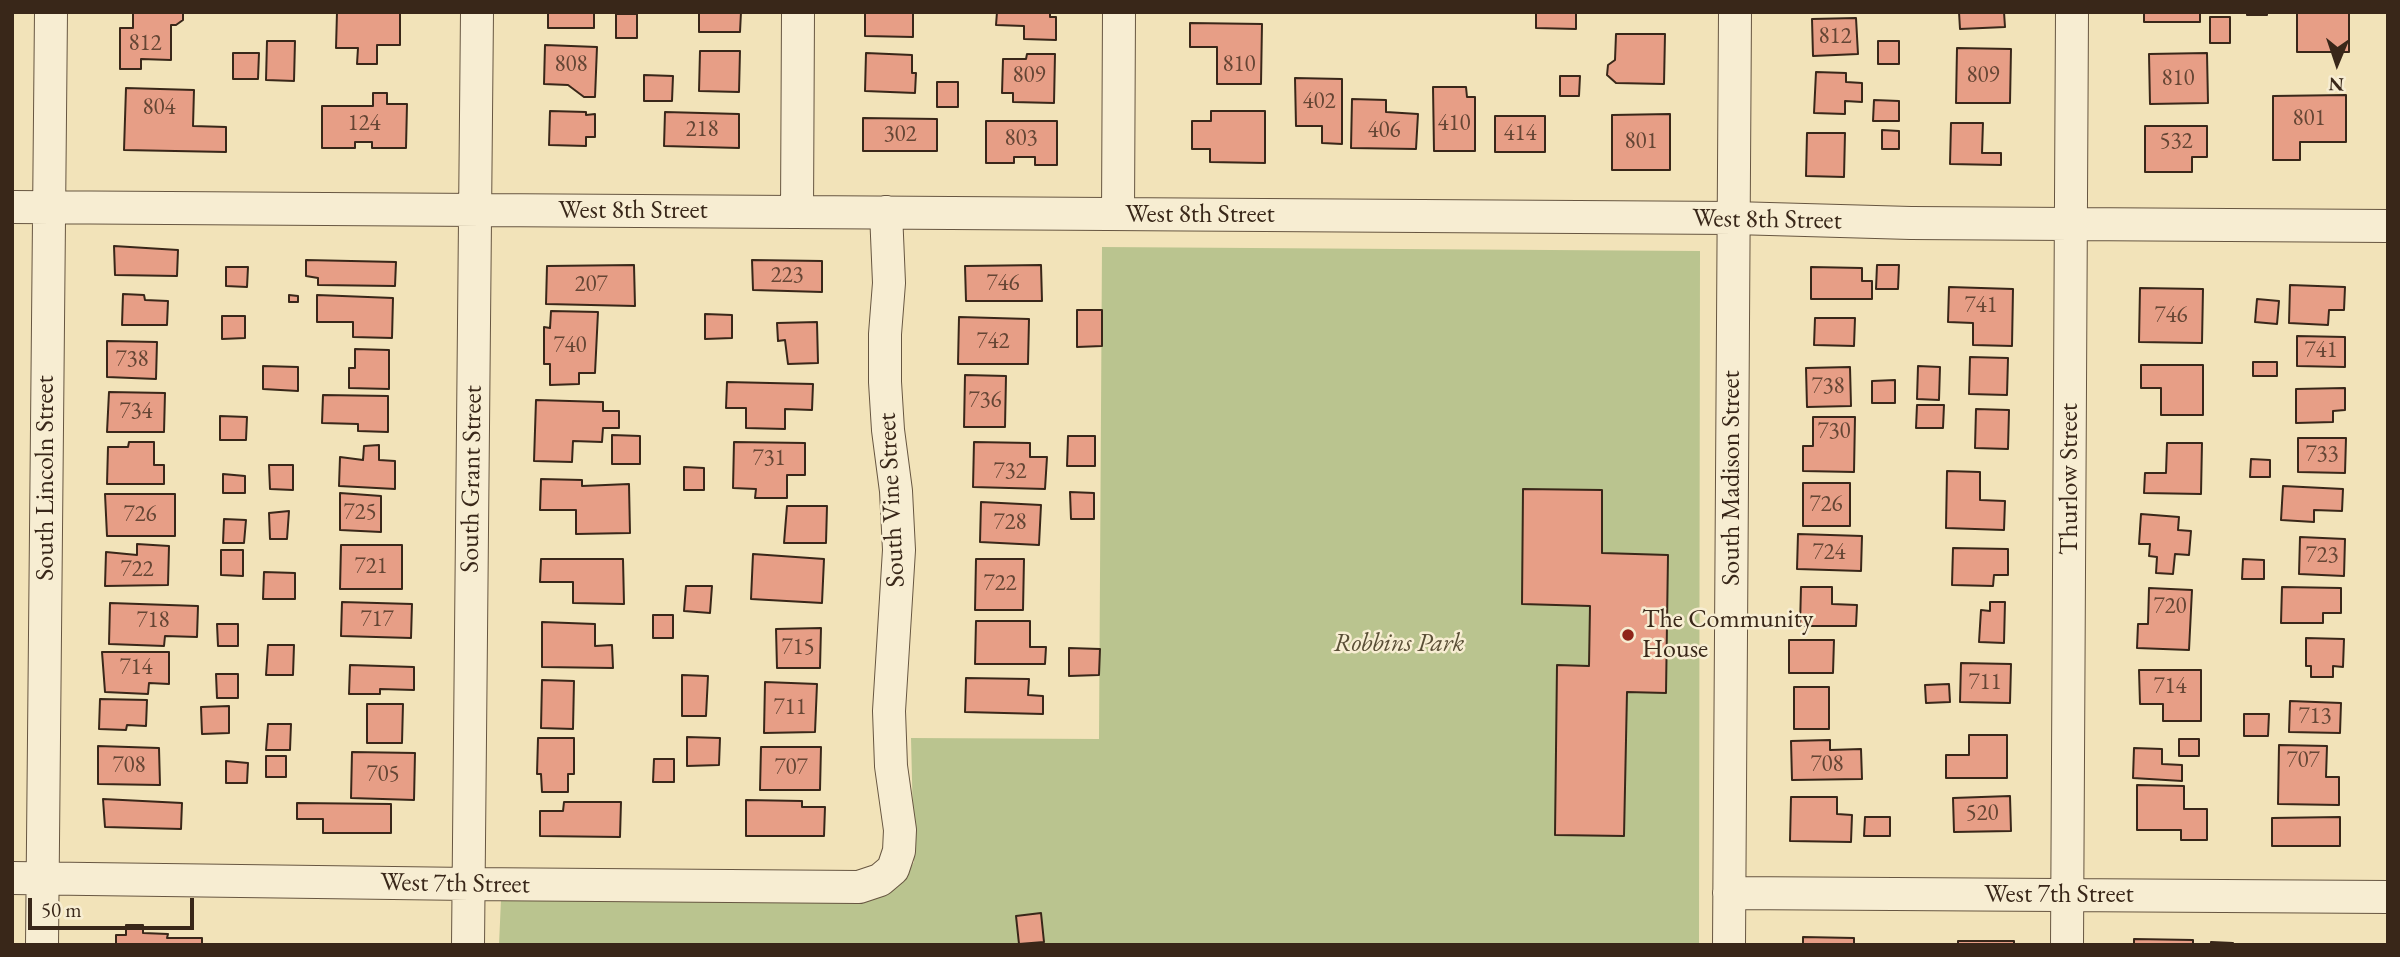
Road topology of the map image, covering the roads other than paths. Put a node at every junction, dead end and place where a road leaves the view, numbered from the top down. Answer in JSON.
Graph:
{"nodes":[{"id":1,"x":51,"y":12,"type":"edge"},
{"id":2,"x":477,"y":12,"type":"edge"},
{"id":3,"x":798,"y":12,"type":"edge"},
{"id":4,"x":1119,"y":12,"type":"edge"},
{"id":5,"x":1735,"y":12,"type":"edge"},
{"id":6,"x":2072,"y":12,"type":"edge"},
{"id":7,"x":12,"y":207,"type":"edge"},
{"id":8,"x":48,"y":207,"type":"junction"},
{"id":9,"x":475,"y":210,"type":"junction"},
{"id":10,"x":797,"y":212,"type":"junction"},
{"id":11,"x":886,"y":212,"type":"junction"},
{"id":12,"x":1118,"y":214,"type":"junction"},
{"id":13,"x":1734,"y":218,"type":"junction"},
{"id":14,"x":2071,"y":224,"type":"junction"},
{"id":15,"x":2388,"y":226,"type":"edge"},
{"id":16,"x":893,"y":869,"type":"joint"},
{"id":17,"x":27,"y":878,"type":"edge"},
{"id":18,"x":469,"y":884,"type":"junction"},
{"id":19,"x":1730,"y":893,"type":"junction"},
{"id":20,"x":2067,"y":896,"type":"junction"},
{"id":21,"x":2388,"y":897,"type":"edge"},
{"id":22,"x":42,"y":945,"type":"edge"},
{"id":23,"x":468,"y":945,"type":"edge"},
{"id":24,"x":1729,"y":945,"type":"edge"},
{"id":25,"x":2067,"y":945,"type":"edge"}],
"edges":[{"from":1,"to":8,"type":"street","name":"South Lincoln Street"},
{"from":2,"to":9,"type":"street","name":"South Grant Street"},
{"from":3,"to":10,"type":"street"},
{"from":4,"to":12,"type":"street"},
{"from":5,"to":13,"type":"street","name":"South Madison Street"},
{"from":6,"to":14,"type":"street","name":"Thurlow Street"},
{"from":7,"to":8,"type":"street","name":"West 8th Street"},
{"from":8,"to":9,"type":"street","name":"West 8th Street"},
{"from":8,"to":17,"type":"street","name":"South Lincoln Street"},
{"from":9,"to":10,"type":"street","name":"West 8th Street"},
{"from":9,"to":18,"type":"street","name":"South Grant Street"},
{"from":10,"to":11,"type":"street","name":"West 8th Street"},
{"from":11,"to":12,"type":"street","name":"West 8th Street"},
{"from":11,"to":16,"type":"street","name":"South Vine Street"},
{"from":12,"to":13,"type":"street","name":"West 8th Street"},
{"from":13,"to":14,"type":"street","name":"West 8th Street"},
{"from":13,"to":19,"type":"street","name":"South Madison Street"},
{"from":14,"to":15,"type":"street","name":"West 8th Street"},
{"from":14,"to":20,"type":"street","name":"Thurlow Street"},
{"from":16,"to":18,"type":"street","name":"West 7th Street"},
{"from":17,"to":18,"type":"street","name":"West 7th Street"},
{"from":17,"to":22,"type":"street","name":"South Lincoln Street"},
{"from":18,"to":23,"type":"street","name":"South Grant Street"},
{"from":19,"to":20,"type":"street","name":"West 7th Street"},
{"from":19,"to":24,"type":"street","name":"South Madison Street"},
{"from":20,"to":21,"type":"street","name":"West 7th Street"},
{"from":20,"to":25,"type":"street","name":"Thurlow Street"}]}
